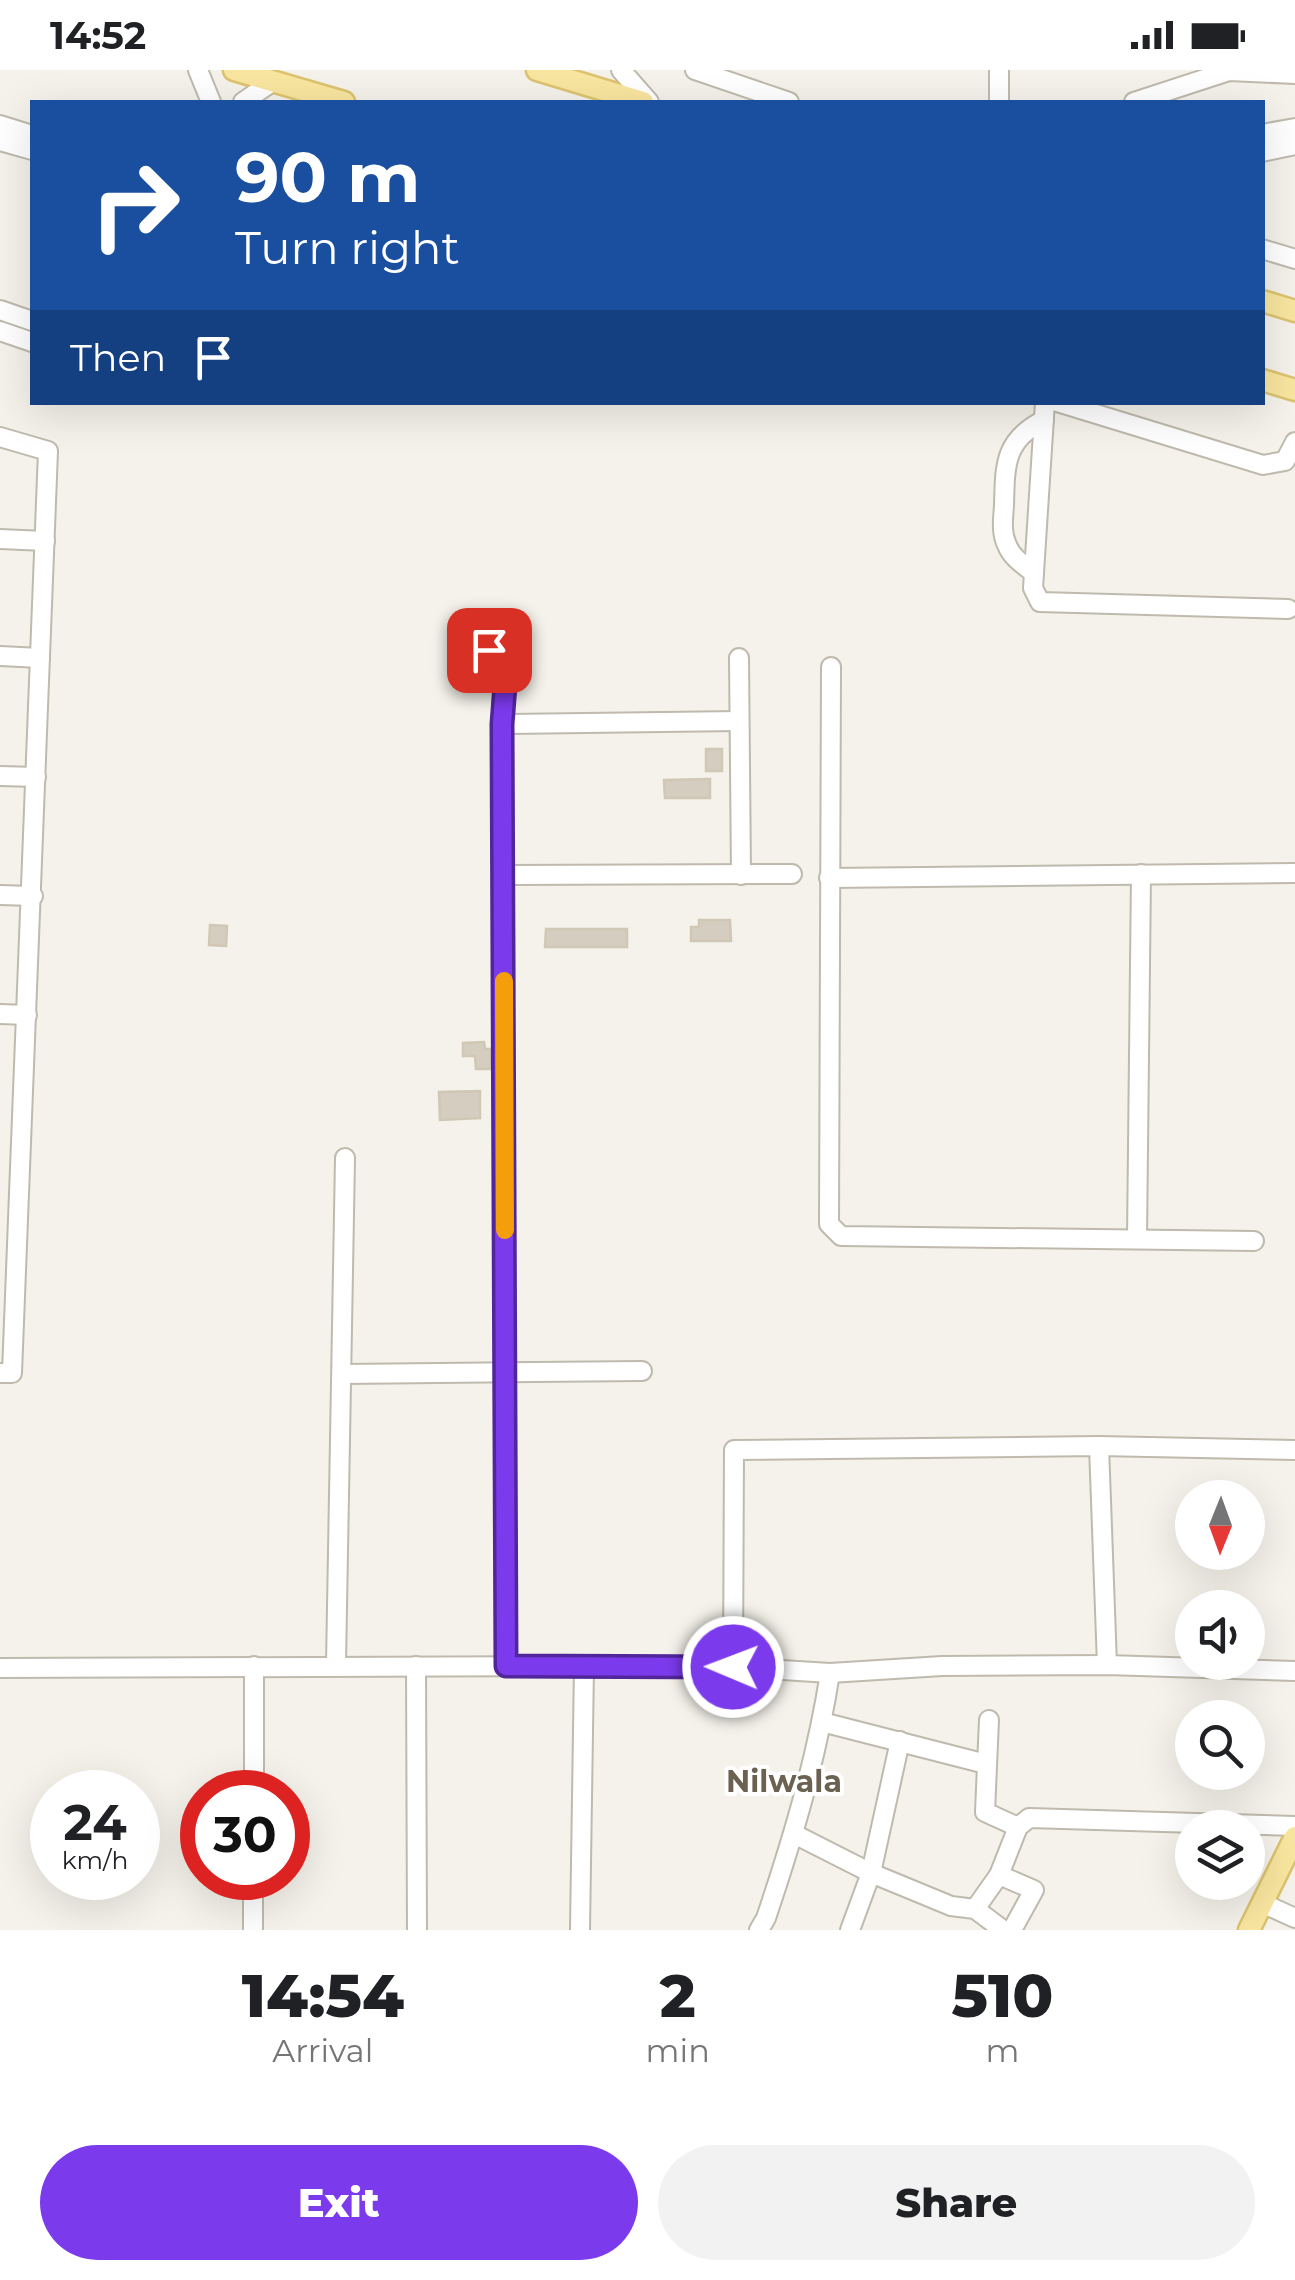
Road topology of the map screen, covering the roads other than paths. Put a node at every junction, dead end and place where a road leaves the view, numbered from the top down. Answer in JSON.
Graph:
{"nodes":[{"id":1,"x":198,"y":70,"type":"edge"},
{"id":2,"x":234,"y":70,"type":"edge"},
{"id":3,"x":537,"y":70,"type":"edge"},
{"id":4,"x":620,"y":70,"type":"edge"},
{"id":5,"x":694,"y":70,"type":"edge"},
{"id":6,"x":999,"y":70,"type":"edge"},
{"id":7,"x":1228,"y":70,"type":"edge"},
{"id":8,"x":1295,"y":74,"type":"edge"},
{"id":9,"x":272,"y":82,"type":"junction"},
{"id":10,"x":209,"y":100,"type":"edge"},
{"id":11,"x":246,"y":100,"type":"edge"},
{"id":12,"x":336,"y":100,"type":"edge"},
{"id":13,"x":639,"y":100,"type":"edge"},
{"id":14,"x":644,"y":100,"type":"edge"},
{"id":15,"x":783,"y":100,"type":"edge"},
{"id":16,"x":999,"y":100,"type":"edge"},
{"id":17,"x":1140,"y":100,"type":"edge"},
{"id":18,"x":0,"y":125,"type":"edge"},
{"id":19,"x":1295,"y":128,"type":"edge"},
{"id":20,"x":1265,"y":133,"type":"edge"},
{"id":21,"x":30,"y":134,"type":"edge"},
{"id":22,"x":0,"y":141,"type":"edge"},
{"id":23,"x":1295,"y":145,"type":"edge"},
{"id":24,"x":30,"y":149,"type":"edge"},
{"id":25,"x":1265,"y":151,"type":"edge"},
{"id":26,"x":1265,"y":250,"type":"edge"},
{"id":27,"x":1295,"y":259,"type":"edge"},
{"id":28,"x":1265,"y":302,"type":"edge"},
{"id":29,"x":0,"y":310,"type":"edge"},
{"id":30,"x":1295,"y":311,"type":"edge"},
{"id":31,"x":30,"y":320,"type":"edge"},
{"id":32,"x":0,"y":331,"type":"edge"},
{"id":33,"x":30,"y":341,"type":"edge"},
{"id":34,"x":1265,"y":381,"type":"edge"},
{"id":35,"x":1295,"y":390,"type":"edge"},
{"id":36,"x":1067,"y":405,"type":"edge"},
{"id":37,"x":1045,"y":411,"type":"edge"},
{"id":38,"x":0,"y":438,"type":"edge"},
{"id":39,"x":1295,"y":442,"type":"edge"},
{"id":40,"x":0,"y":540,"type":"edge"},
{"id":41,"x":45,"y":541,"type":"junction"},
{"id":42,"x":1034,"y":573,"type":"junction"},
{"id":43,"x":1288,"y":609,"type":"dead end"},
{"id":44,"x":489,"y":650,"type":"dead end"},
{"id":45,"x":0,"y":656,"type":"edge"},
{"id":46,"x":40,"y":658,"type":"junction"},
{"id":47,"x":739,"y":658,"type":"dead end"},
{"id":48,"x":831,"y":667,"type":"dead end"},
{"id":49,"x":739,"y":720,"type":"junction"},
{"id":50,"x":502,"y":724,"type":"junction"},
{"id":51,"x":0,"y":776,"type":"edge"},
{"id":52,"x":36,"y":777,"type":"junction"},
{"id":53,"x":1295,"y":873,"type":"edge"},
{"id":54,"x":792,"y":874,"type":"dead end"},
{"id":55,"x":1141,"y":874,"type":"junction"},
{"id":56,"x":503,"y":875,"type":"junction"},
{"id":57,"x":741,"y":876,"type":"junction"},
{"id":58,"x":828,"y":878,"type":"junction"},
{"id":59,"x":0,"y":895,"type":"edge"},
{"id":60,"x":33,"y":896,"type":"junction"},
{"id":61,"x":0,"y":1014,"type":"edge"},
{"id":62,"x":26,"y":1015,"type":"junction"},
{"id":63,"x":0,"y":1138,"type":"edge"},
{"id":64,"x":20,"y":1139,"type":"junction"},
{"id":65,"x":345,"y":1158,"type":"dead end"},
{"id":66,"x":1138,"y":1240,"type":"junction"},
{"id":67,"x":1254,"y":1241,"type":"dead end"},
{"id":68,"x":8,"y":1255,"type":"edge"},
{"id":69,"x":642,"y":1370,"type":"dead end"},
{"id":70,"x":0,"y":1373,"type":"edge"},
{"id":71,"x":343,"y":1374,"type":"junction"},
{"id":72,"x":506,"y":1374,"type":"junction"},
{"id":73,"x":1099,"y":1446,"type":"junction"},
{"id":74,"x":1295,"y":1450,"type":"edge"},
{"id":75,"x":336,"y":1664,"type":"junction"},
{"id":76,"x":1107,"y":1665,"type":"junction"},
{"id":77,"x":254,"y":1666,"type":"junction"},
{"id":78,"x":416,"y":1666,"type":"junction"},
{"id":79,"x":506,"y":1666,"type":"junction"},
{"id":80,"x":584,"y":1666,"type":"junction"},
{"id":81,"x":733,"y":1667,"type":"junction"},
{"id":82,"x":0,"y":1668,"type":"edge"},
{"id":83,"x":1295,"y":1671,"type":"edge"},
{"id":84,"x":830,"y":1673,"type":"junction"},
{"id":85,"x":989,"y":1720,"type":"dead end"},
{"id":86,"x":822,"y":1722,"type":"junction"},
{"id":87,"x":900,"y":1740,"type":"junction"},
{"id":88,"x":986,"y":1764,"type":"junction"},
{"id":89,"x":254,"y":1770,"type":"edge"},
{"id":90,"x":1295,"y":1826,"type":"edge"},
{"id":91,"x":1018,"y":1827,"type":"junction"},
{"id":92,"x":794,"y":1834,"type":"junction"},
{"id":93,"x":1295,"y":1836,"type":"edge"},
{"id":94,"x":871,"y":1873,"type":"junction"},
{"id":95,"x":999,"y":1875,"type":"junction"},
{"id":96,"x":253,"y":1900,"type":"edge"},
{"id":97,"x":1264,"y":1904,"type":"junction"},
{"id":98,"x":975,"y":1909,"type":"junction"},
{"id":99,"x":1295,"y":1918,"type":"edge"},
{"id":100,"x":253,"y":1930,"type":"edge"},
{"id":101,"x":417,"y":1930,"type":"edge"},
{"id":102,"x":580,"y":1930,"type":"edge"},
{"id":103,"x":759,"y":1930,"type":"edge"},
{"id":104,"x":850,"y":1930,"type":"edge"},
{"id":105,"x":1003,"y":1930,"type":"edge"},
{"id":106,"x":1012,"y":1930,"type":"edge"},
{"id":107,"x":1250,"y":1930,"type":"edge"}],
"edges":[{"from":1,"to":10,"type":"street"},
{"from":2,"to":9,"type":"main road"},
{"from":3,"to":13,"type":"main road"},
{"from":4,"to":14,"type":"street"},
{"from":5,"to":15,"type":"street"},
{"from":6,"to":16,"type":"street"},
{"from":7,"to":8,"type":"street"},
{"from":7,"to":17,"type":"street"},
{"from":9,"to":11,"type":"street"},
{"from":9,"to":12,"type":"main road"},
{"from":18,"to":21,"type":"street"},
{"from":19,"to":20,"type":"street"},
{"from":22,"to":24,"type":"street"},
{"from":23,"to":25,"type":"street"},
{"from":26,"to":27,"type":"street"},
{"from":28,"to":30,"type":"main road"},
{"from":29,"to":31,"type":"street"},
{"from":32,"to":33,"type":"street"},
{"from":34,"to":35,"type":"main road"},
{"from":36,"to":39,"type":"street"},
{"from":37,"to":42,"type":"street"},
{"from":37,"to":42,"type":"street"},
{"from":38,"to":41,"type":"street"},
{"from":40,"to":41,"type":"street"},
{"from":41,"to":46,"type":"street"},
{"from":42,"to":43,"type":"street"},
{"from":44,"to":50,"type":"street"},
{"from":45,"to":46,"type":"street"},
{"from":46,"to":52,"type":"street"},
{"from":47,"to":49,"type":"street"},
{"from":48,"to":58,"type":"street"},
{"from":49,"to":50,"type":"street"},
{"from":49,"to":57,"type":"street"},
{"from":50,"to":56,"type":"street"},
{"from":51,"to":52,"type":"street"},
{"from":52,"to":60,"type":"street"},
{"from":53,"to":55,"type":"street"},
{"from":54,"to":57,"type":"street"},
{"from":55,"to":58,"type":"street"},
{"from":55,"to":66,"type":"street"},
{"from":56,"to":57,"type":"street"},
{"from":56,"to":72,"type":"street"},
{"from":58,"to":66,"type":"street"},
{"from":59,"to":60,"type":"street"},
{"from":60,"to":62,"type":"street"},
{"from":61,"to":62,"type":"street"},
{"from":62,"to":64,"type":"street"},
{"from":63,"to":64,"type":"street"},
{"from":64,"to":68,"type":"street"},
{"from":65,"to":71,"type":"street"},
{"from":66,"to":67,"type":"street"},
{"from":68,"to":70,"type":"street"},
{"from":69,"to":72,"type":"street"},
{"from":71,"to":72,"type":"street"},
{"from":71,"to":75,"type":"street"},
{"from":72,"to":79,"type":"street"},
{"from":73,"to":74,"type":"street"},
{"from":73,"to":76,"type":"street"},
{"from":73,"to":81,"type":"street"},
{"from":75,"to":77,"type":"street"},
{"from":75,"to":78,"type":"street"},
{"from":76,"to":83,"type":"street"},
{"from":76,"to":84,"type":"street"},
{"from":77,"to":82,"type":"street"},
{"from":77,"to":89,"type":"street"},
{"from":78,"to":79,"type":"street"},
{"from":78,"to":101,"type":"street"},
{"from":79,"to":80,"type":"street"},
{"from":80,"to":81,"type":"street"},
{"from":80,"to":102,"type":"street"},
{"from":81,"to":84,"type":"street"},
{"from":84,"to":86,"type":"street"},
{"from":85,"to":88,"type":"street"},
{"from":86,"to":87,"type":"street"},
{"from":86,"to":92,"type":"street"},
{"from":87,"to":88,"type":"street"},
{"from":87,"to":94,"type":"street"},
{"from":88,"to":91,"type":"street"},
{"from":90,"to":91,"type":"street"},
{"from":91,"to":95,"type":"street"},
{"from":92,"to":94,"type":"street"},
{"from":92,"to":103,"type":"street"},
{"from":93,"to":97,"type":"main road"},
{"from":94,"to":98,"type":"street"},
{"from":94,"to":104,"type":"street"},
{"from":95,"to":98,"type":"street"},
{"from":95,"to":106,"type":"street"},
{"from":96,"to":100,"type":"street"},
{"from":97,"to":99,"type":"street"},
{"from":97,"to":107,"type":"main road"},
{"from":98,"to":105,"type":"street"}]}
